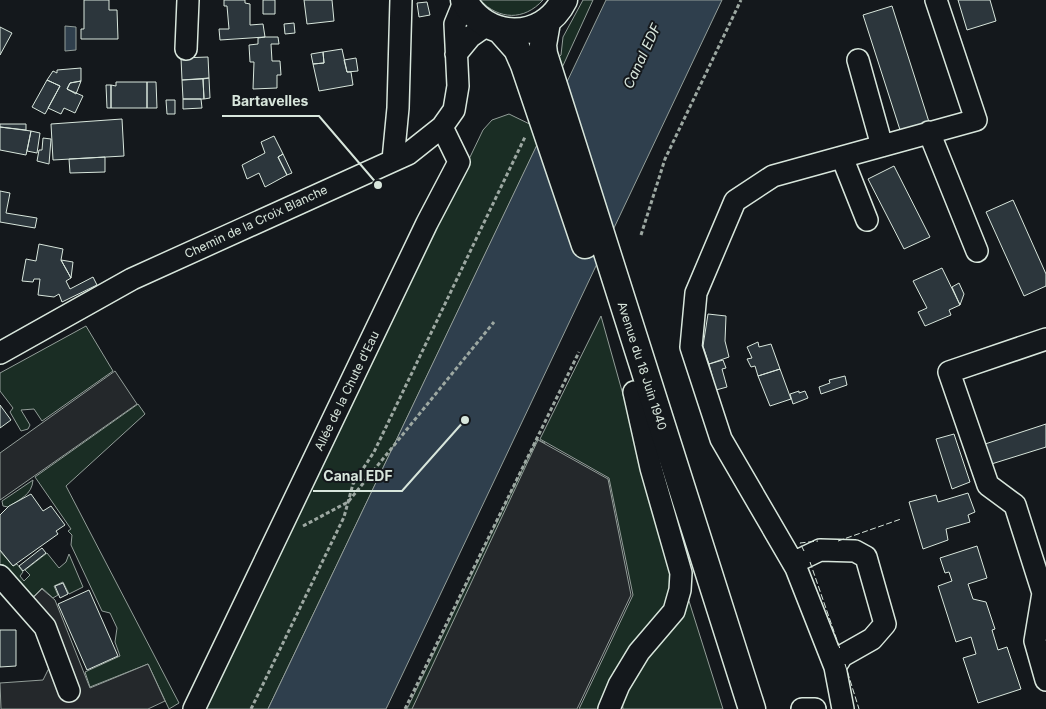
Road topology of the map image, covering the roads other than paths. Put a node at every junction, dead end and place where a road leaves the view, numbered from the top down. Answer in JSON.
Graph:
{"nodes":[{"id":1,"x":188,"y":0,"type":"edge"},
{"id":2,"x":401,"y":0,"type":"edge"},
{"id":3,"x":564,"y":0,"type":"edge"},
{"id":4,"x":936,"y":0,"type":"edge"},
{"id":5,"x":464,"y":1,"type":"edge"},
{"id":6,"x":547,"y":22,"type":"junction"},
{"id":7,"x":494,"y":28,"type":"junction"},
{"id":8,"x":186,"y":49,"type":"dead end"},
{"id":9,"x":456,"y":54,"type":"junction"},
{"id":10,"x":534,"y":59,"type":"junction"},
{"id":11,"x":858,"y":60,"type":"dead end"},
{"id":12,"x":442,"y":127,"type":"junction"},
{"id":13,"x":930,"y":132,"type":"junction"},
{"id":14,"x":882,"y":146,"type":"junction"},
{"id":15,"x":842,"y":157,"type":"junction"},
{"id":16,"x":393,"y":160,"type":"junction"},
{"id":17,"x":867,"y":220,"type":"dead end"},
{"id":18,"x":977,"y":252,"type":"dead end"},
{"id":19,"x":1046,"y":339,"type":"edge"},
{"id":20,"x":0,"y":353,"type":"edge"},
{"id":21,"x":634,"y":392,"type":"junction"},
{"id":22,"x":793,"y":563,"type":"junction"},
{"id":23,"x":0,"y":576,"type":"edge"},
{"id":24,"x":834,"y":667,"type":"junction"},
{"id":25,"x":1046,"y":680,"type":"edge"},
{"id":26,"x":619,"y":686,"type":"junction"},
{"id":27,"x":69,"y":691,"type":"dead end"},
{"id":28,"x":743,"y":705,"type":"edge"},
{"id":29,"x":194,"y":709,"type":"edge"},
{"id":30,"x":609,"y":709,"type":"edge"},
{"id":31,"x":616,"y":709,"type":"edge"},
{"id":32,"x":802,"y":709,"type":"edge"},
{"id":33,"x":815,"y":709,"type":"edge"},
{"id":34,"x":843,"y":709,"type":"edge"}],
"edges":[{"from":1,"to":8,"type":"street"},
{"from":2,"to":16,"type":"street"},
{"from":3,"to":6,"type":"main road"},
{"from":4,"to":13,"type":"street"},
{"from":5,"to":7,"type":"main road","name":"Avenue du 18 Juin 1940"},
{"from":5,"to":9,"type":"street","name":"Chemin de la Croix Blanche"},
{"from":6,"to":7,"type":"main road"},
{"from":6,"to":10,"type":"main road","name":"Avenue du 18 Juin 1940"},
{"from":7,"to":9,"type":"street"},
{"from":7,"to":10,"type":"main road","name":"Avenue du 18 Juin 1940"},
{"from":9,"to":12,"type":"street","name":"Chemin de la Croix Blanche"},
{"from":10,"to":21,"type":"main road","name":"Avenue du 18 Juin 1940"},
{"from":10,"to":28,"type":"main road","name":"Avenue du 18 Juin 1940"},
{"from":11,"to":14,"type":"street"},
{"from":12,"to":16,"type":"street","name":"Chemin de la Croix Blanche"},
{"from":12,"to":29,"type":"street","name":"Allée de la Chute d'Eau"},
{"from":13,"to":14,"type":"street"},
{"from":13,"to":18,"type":"street"},
{"from":14,"to":15,"type":"street"},
{"from":15,"to":17,"type":"street"},
{"from":15,"to":22,"type":"street"},
{"from":16,"to":20,"type":"street","name":"Chemin de la Croix Blanche"},
{"from":19,"to":25,"type":"street"},
{"from":21,"to":26,"type":"street"},
{"from":21,"to":28,"type":"main road","name":"Avenue du 18 Juin 1940"},
{"from":22,"to":24,"type":"street"},
{"from":22,"to":24,"type":"street"},
{"from":23,"to":27,"type":"street"},
{"from":24,"to":34,"type":"street"},
{"from":26,"to":30,"type":"street"},
{"from":26,"to":31,"type":"street"},
{"from":32,"to":33,"type":"street"}]}
